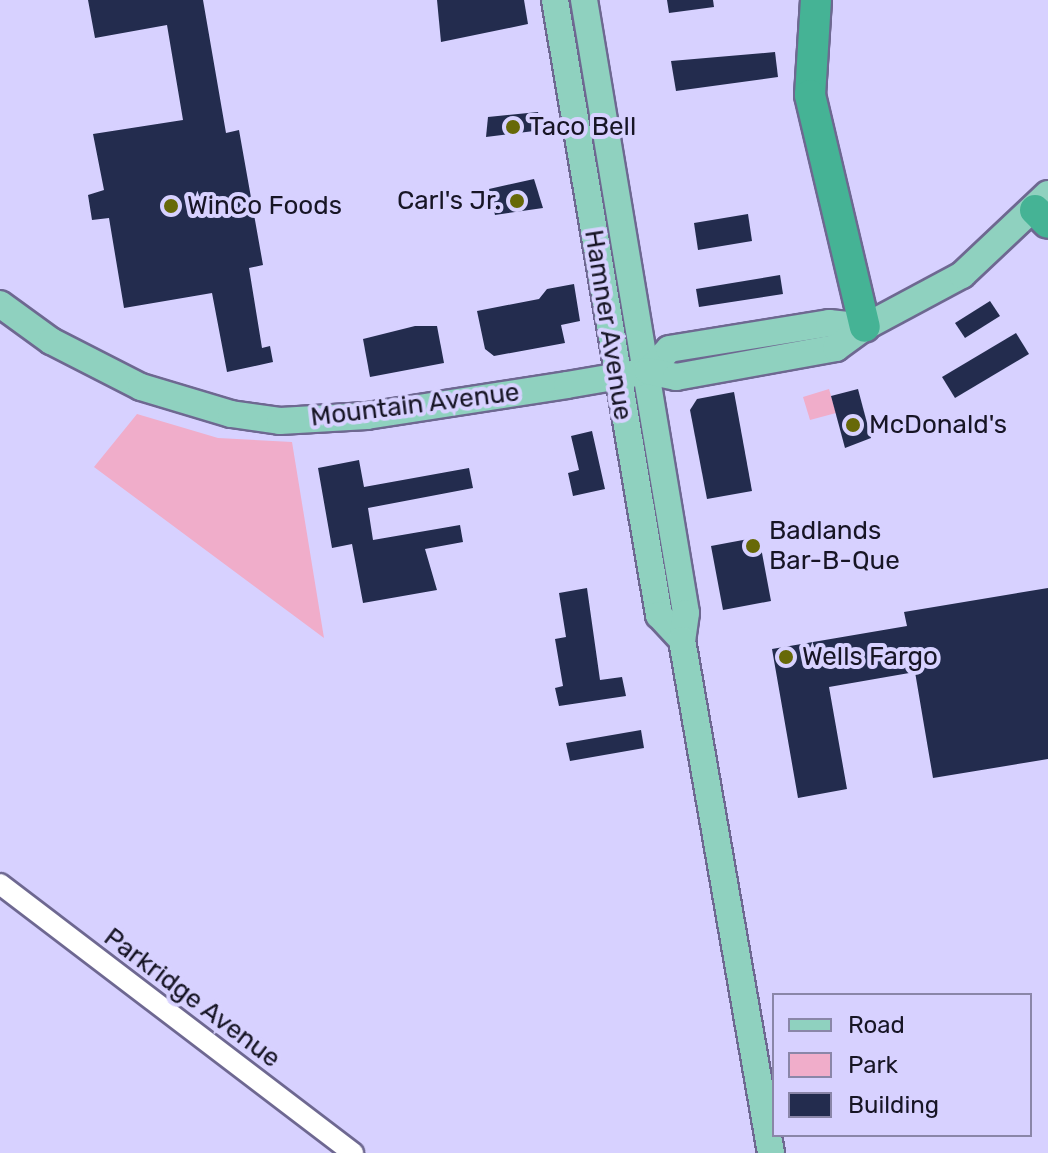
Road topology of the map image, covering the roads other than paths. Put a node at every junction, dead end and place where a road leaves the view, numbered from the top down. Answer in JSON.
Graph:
{"nodes":[{"id":1,"x":555,"y":0,"type":"edge"},
{"id":2,"x":584,"y":0,"type":"edge"},
{"id":3,"x":816,"y":0,"type":"edge"},
{"id":4,"x":1044,"y":209,"type":"edge"},
{"id":5,"x":0,"y":304,"type":"edge"},
{"id":6,"x":865,"y":327,"type":"junction"},
{"id":7,"x":648,"y":371,"type":"junction"},
{"id":8,"x":617,"y":377,"type":"junction"},
{"id":9,"x":682,"y":640,"type":"junction"},
{"id":10,"x":0,"y":884,"type":"edge"},
{"id":11,"x":353,"y":1153,"type":"edge"},
{"id":12,"x":771,"y":1153,"type":"edge"}],
"edges":[{"from":1,"to":8,"type":"main road","name":"Hamner Avenue"},
{"from":2,"to":7,"type":"main road","name":"Hamner Avenue"},
{"from":3,"to":6,"type":"highway"},
{"from":4,"to":6,"type":"main road"},
{"from":5,"to":8,"type":"main road","name":"Mountain Avenue"},
{"from":6,"to":7,"type":"main road"},
{"from":6,"to":7,"type":"main road"},
{"from":7,"to":8,"type":"main road","name":"Mountain Avenue"},
{"from":7,"to":9,"type":"main road","name":"Hamner Avenue"},
{"from":8,"to":9,"type":"main road","name":"Hamner Avenue"},
{"from":9,"to":12,"type":"main road","name":"Hamner Avenue"},
{"from":10,"to":11,"type":"street","name":"Parkridge Avenue"}]}
